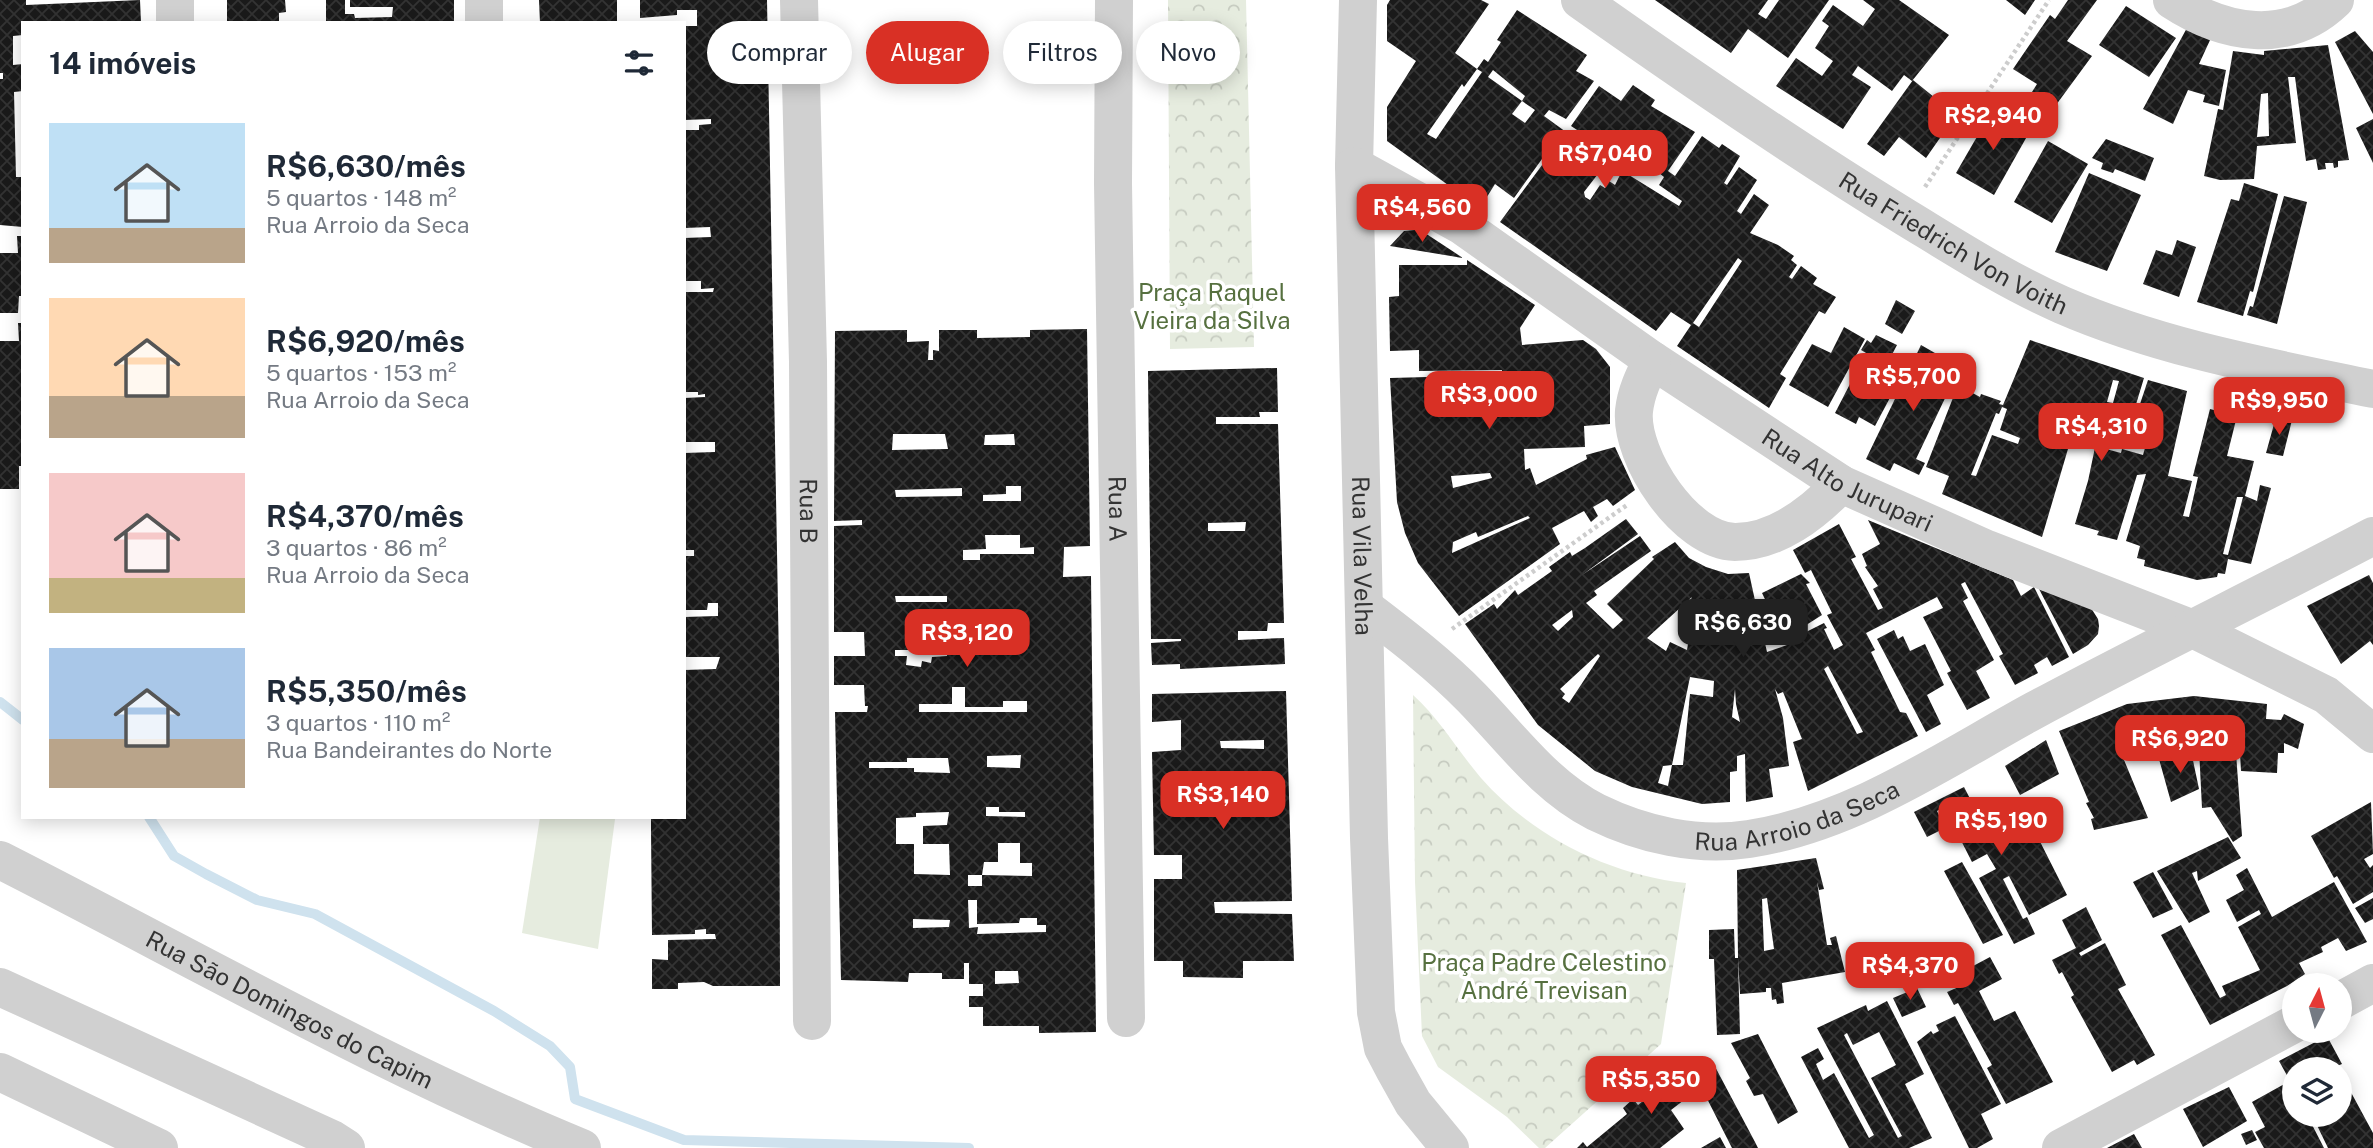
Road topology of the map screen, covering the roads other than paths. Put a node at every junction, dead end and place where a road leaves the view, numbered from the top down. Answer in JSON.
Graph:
{"nodes":[{"id":1,"x":174,"y":0,"type":"edge"},
{"id":2,"x":484,"y":0,"type":"edge"},
{"id":3,"x":799,"y":0,"type":"edge"},
{"id":4,"x":1114,"y":0,"type":"edge"},
{"id":5,"x":1358,"y":0,"type":"edge"},
{"id":6,"x":1580,"y":0,"type":"edge"},
{"id":7,"x":2172,"y":0,"type":"edge"},
{"id":8,"x":2335,"y":0,"type":"edge"},
{"id":9,"x":175,"y":21,"type":"edge"},
{"id":10,"x":484,"y":21,"type":"edge"},
{"id":11,"x":1354,"y":166,"type":"junction"},
{"id":12,"x":1652,"y":360,"type":"junction"},
{"id":13,"x":2373,"y":389,"type":"edge"},
{"id":14,"x":1841,"y":484,"type":"junction"},
{"id":15,"x":2373,"y":536,"type":"edge"},
{"id":16,"x":1364,"y":607,"type":"junction"},
{"id":17,"x":2193,"y":629,"type":"junction"},
{"id":18,"x":2373,"y":734,"type":"edge"},
{"id":19,"x":0,"y":860,"type":"edge"},
{"id":20,"x":2373,"y":983,"type":"edge"},
{"id":21,"x":0,"y":987,"type":"edge"},
{"id":22,"x":2352,"y":994,"type":"edge"},
{"id":23,"x":1125,"y":1018,"type":"dead end"},
{"id":24,"x":812,"y":1021,"type":"dead end"},
{"id":25,"x":2282,"y":1030,"type":"edge"},
{"id":26,"x":0,"y":1072,"type":"edge"},
{"id":27,"x":159,"y":1148,"type":"edge"},
{"id":28,"x":346,"y":1148,"type":"edge"},
{"id":29,"x":582,"y":1148,"type":"edge"},
{"id":30,"x":1450,"y":1148,"type":"edge"},
{"id":31,"x":2060,"y":1148,"type":"edge"}],
"edges":[{"from":1,"to":9,"type":"street"},
{"from":2,"to":10,"type":"street"},
{"from":3,"to":24,"type":"street","name":"Rua B"},
{"from":4,"to":23,"type":"street","name":"Rua A"},
{"from":5,"to":11,"type":"street","name":"Rua Vila Velha"},
{"from":6,"to":13,"type":"street","name":"Rua Friedrich Von Voith"},
{"from":7,"to":8,"type":"street"},
{"from":11,"to":12,"type":"street","name":"Rua Alto Jurupari"},
{"from":11,"to":16,"type":"street","name":"Rua Vila Velha"},
{"from":12,"to":14,"type":"street","name":"Rua Alto Jurupari"},
{"from":12,"to":14,"type":"street"},
{"from":14,"to":17,"type":"street","name":"Rua Alto Jurupari"},
{"from":15,"to":17,"type":"street","name":"Rua Arroio da Seca"},
{"from":16,"to":17,"type":"street","name":"Rua Arroio da Seca"},
{"from":16,"to":30,"type":"street","name":"Rua Vila Velha"},
{"from":17,"to":18,"type":"street","name":"Rua Alto Jurupari"},
{"from":19,"to":29,"type":"street","name":"Rua São Domingos do Capim"},
{"from":20,"to":22,"type":"street"},
{"from":21,"to":28,"type":"street"},
{"from":25,"to":31,"type":"street"},
{"from":26,"to":27,"type":"street"}]}
